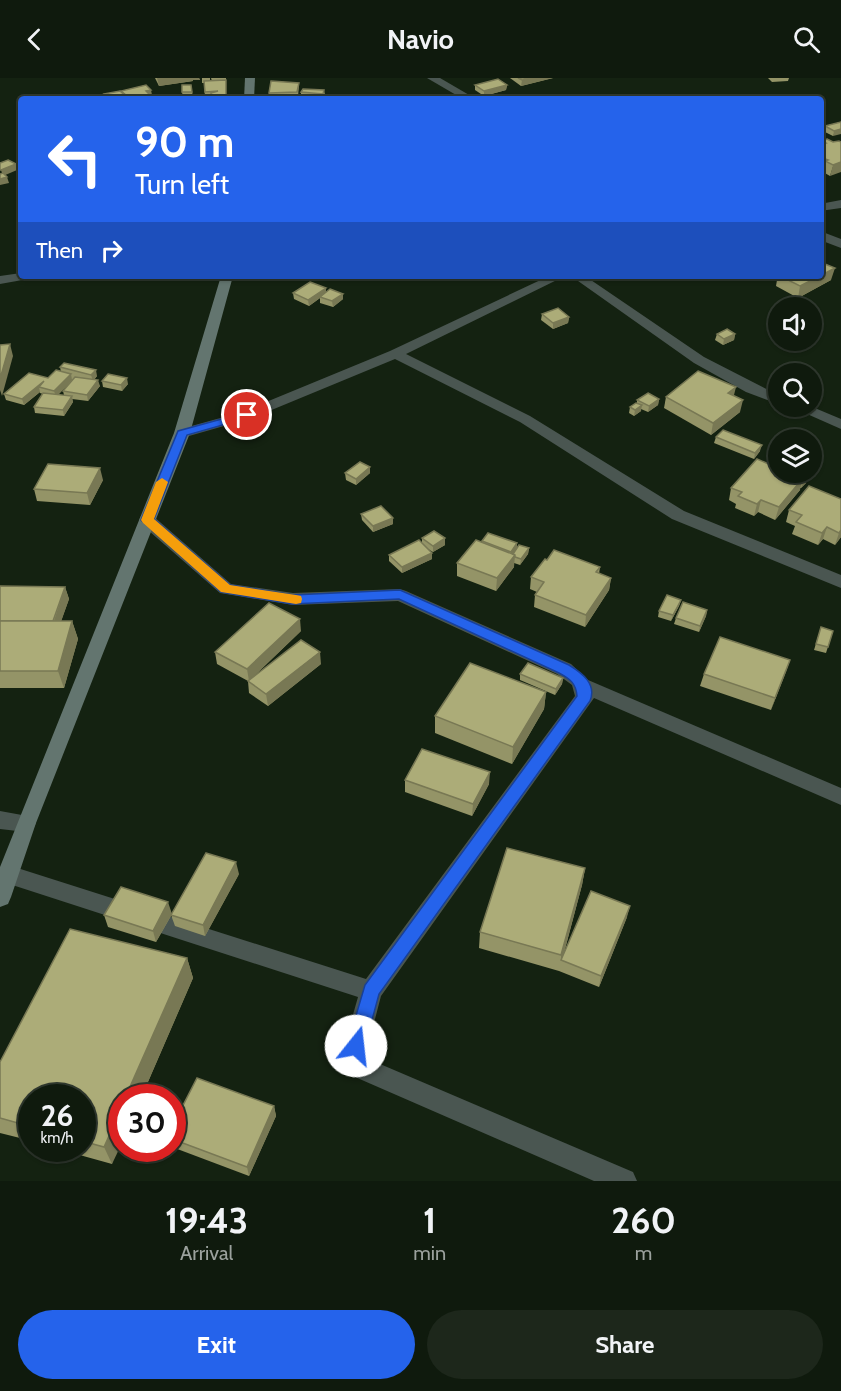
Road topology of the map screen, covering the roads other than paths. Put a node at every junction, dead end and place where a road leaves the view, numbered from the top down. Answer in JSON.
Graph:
{"nodes":[{"id":1,"x":250,"y":78,"type":"edge"},
{"id":2,"x":432,"y":78,"type":"edge"},
{"id":3,"x":249,"y":96,"type":"edge"},
{"id":4,"x":465,"y":96,"type":"edge"},
{"id":5,"x":841,"y":204,"type":"edge"},
{"id":6,"x":824,"y":207,"type":"edge"},
{"id":7,"x":824,"y":237,"type":"edge"},
{"id":8,"x":841,"y":244,"type":"edge"},
{"id":9,"x":18,"y":277,"type":"edge"},
{"id":10,"x":225,"y":279,"type":"edge"},
{"id":11,"x":553,"y":279,"type":"edge"},
{"id":12,"x":581,"y":279,"type":"edge"},
{"id":13,"x":0,"y":280,"type":"edge"},
{"id":14,"x":395,"y":354,"type":"junction"},
{"id":15,"x":768,"y":396,"type":"edge"},
{"id":16,"x":822,"y":416,"type":"edge"},
{"id":17,"x":841,"y":424,"type":"edge"},
{"id":18,"x":182,"y":433,"type":"junction"},
{"id":19,"x":147,"y":520,"type":"junction"},
{"id":20,"x":841,"y":582,"type":"edge"},
{"id":21,"x":584,"y":686,"type":"junction"},
{"id":22,"x":841,"y":797,"type":"edge"},
{"id":23,"x":0,"y":820,"type":"edge"},
{"id":24,"x":26,"y":823,"type":"junction"},
{"id":25,"x":8,"y":874,"type":"junction"},
{"id":26,"x":0,"y":897,"type":"edge"},
{"id":27,"x":371,"y":990,"type":"junction"},
{"id":28,"x":624,"y":1181,"type":"edge"}],
"edges":[{"from":1,"to":3,"type":"street"},
{"from":2,"to":4,"type":"street"},
{"from":5,"to":6,"type":"street"},
{"from":7,"to":8,"type":"street"},
{"from":9,"to":13,"type":"lane"},
{"from":10,"to":18,"type":"street"},
{"from":11,"to":14,"type":"street"},
{"from":12,"to":15,"type":"street"},
{"from":14,"to":18,"type":"street"},
{"from":14,"to":20,"type":"street"},
{"from":16,"to":17,"type":"street"},
{"from":18,"to":19,"type":"street"},
{"from":19,"to":21,"type":"street"},
{"from":19,"to":24,"type":"street"},
{"from":21,"to":22,"type":"street"},
{"from":21,"to":27,"type":"street"},
{"from":23,"to":24,"type":"street"},
{"from":24,"to":25,"type":"street"},
{"from":25,"to":26,"type":"street"},
{"from":25,"to":27,"type":"street"},
{"from":27,"to":28,"type":"street"}]}
